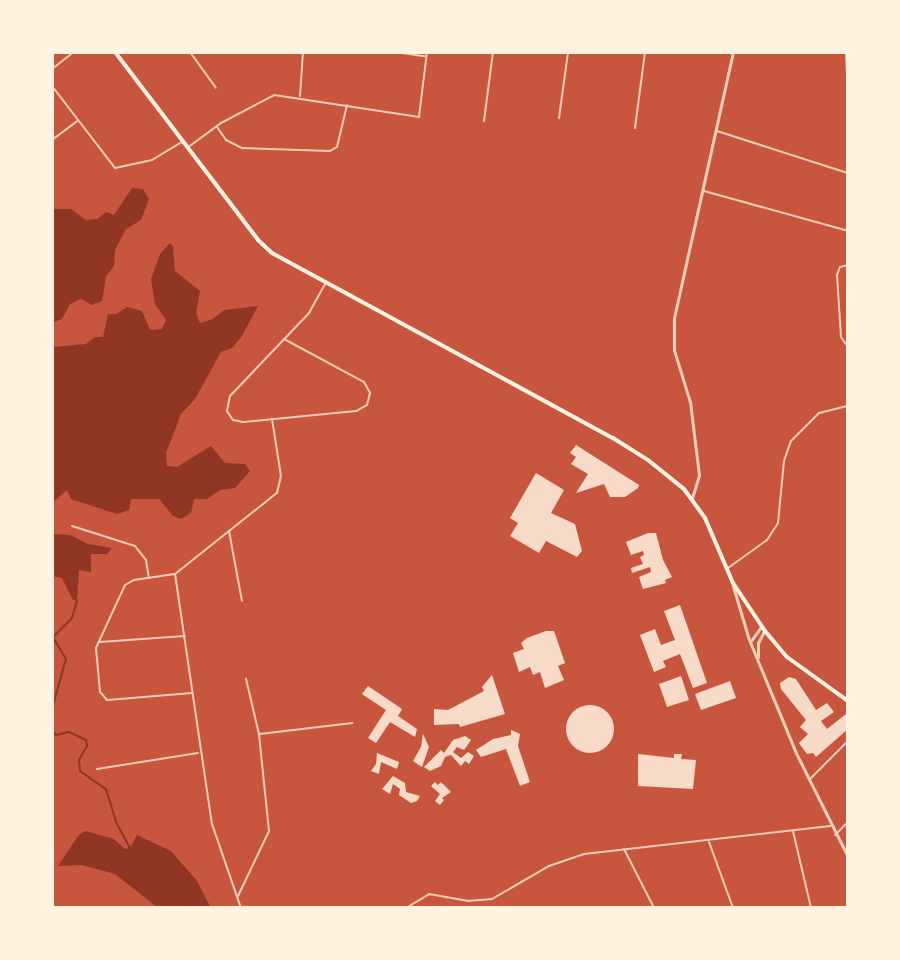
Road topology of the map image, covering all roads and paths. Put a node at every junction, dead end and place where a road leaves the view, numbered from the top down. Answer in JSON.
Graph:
{"nodes":[{"id":1,"x":74,"y":52,"type":"edge"},
{"id":2,"x":115,"y":52,"type":"edge"},
{"id":3,"x":190,"y":52,"type":"edge"},
{"id":4,"x":303,"y":52,"type":"edge"},
{"id":5,"x":395,"y":52,"type":"edge"},
{"id":6,"x":493,"y":52,"type":"edge"},
{"id":7,"x":568,"y":52,"type":"edge"},
{"id":8,"x":645,"y":52,"type":"edge"},
{"id":9,"x":733,"y":52,"type":"edge"},
{"id":10,"x":846,"y":52,"type":"edge"},
{"id":11,"x":427,"y":54,"type":"edge"},
{"id":12,"x":52,"y":69,"type":"edge"},
{"id":13,"x":52,"y":86,"type":"edge"},
{"id":14,"x":216,"y":88,"type":"dead end"},
{"id":15,"x":300,"y":97,"type":"junction"},
{"id":16,"x":848,"y":100,"type":"edge"},
{"id":17,"x":347,"y":105,"type":"junction"},
{"id":18,"x":559,"y":118,"type":"dead end"},
{"id":19,"x":78,"y":120,"type":"junction"},
{"id":20,"x":484,"y":121,"type":"dead end"},
{"id":21,"x":216,"y":126,"type":"junction"},
{"id":22,"x":635,"y":128,"type":"dead end"},
{"id":23,"x":716,"y":131,"type":"junction"},
{"id":24,"x":52,"y":140,"type":"edge"},
{"id":25,"x":182,"y":141,"type":"junction"},
{"id":26,"x":187,"y":148,"type":"junction"},
{"id":27,"x":848,"y":173,"type":"edge"},
{"id":28,"x":703,"y":190,"type":"junction"},
{"id":29,"x":848,"y":231,"type":"edge"},
{"id":30,"x":848,"y":265,"type":"edge"},
{"id":31,"x":325,"y":283,"type":"junction"},
{"id":32,"x":284,"y":339,"type":"junction"},
{"id":33,"x":848,"y":347,"type":"edge"},
{"id":34,"x":848,"y":406,"type":"edge"},
{"id":35,"x":272,"y":419,"type":"junction"},
{"id":36,"x":692,"y":498,"type":"junction"},
{"id":37,"x":72,"y":526,"type":"dead end"},
{"id":38,"x":229,"y":531,"type":"junction"},
{"id":39,"x":726,"y":569,"type":"junction"},
{"id":40,"x":175,"y":574,"type":"junction"},
{"id":41,"x":149,"y":578,"type":"junction"},
{"id":42,"x":733,"y":583,"type":"junction"},
{"id":43,"x":242,"y":601,"type":"dead end"},
{"id":44,"x":763,"y":628,"type":"junction"},
{"id":45,"x":185,"y":636,"type":"junction"},
{"id":46,"x":98,"y":642,"type":"junction"},
{"id":47,"x":750,"y":642,"type":"junction"},
{"id":48,"x":759,"y":665,"type":"junction"},
{"id":49,"x":246,"y":679,"type":"dead end"},
{"id":50,"x":192,"y":693,"type":"junction"},
{"id":51,"x":848,"y":701,"type":"edge"},
{"id":52,"x":352,"y":723,"type":"dead end"},
{"id":53,"x":259,"y":734,"type":"junction"},
{"id":54,"x":848,"y":741,"type":"edge"},
{"id":55,"x":200,"y":752,"type":"junction"},
{"id":56,"x":97,"y":769,"type":"dead end"},
{"id":57,"x":809,"y":780,"type":"junction"},
{"id":58,"x":848,"y":822,"type":"edge"},
{"id":59,"x":830,"y":826,"type":"junction"},
{"id":60,"x":793,"y":831,"type":"junction"},
{"id":61,"x":835,"y":835,"type":"junction"},
{"id":62,"x":708,"y":840,"type":"junction"},
{"id":63,"x":624,"y":849,"type":"junction"},
{"id":64,"x":848,"y":857,"type":"edge"},
{"id":65,"x":238,"y":897,"type":"junction"},
{"id":66,"x":68,"y":908,"type":"edge"},
{"id":67,"x":95,"y":908,"type":"edge"},
{"id":68,"x":241,"y":908,"type":"edge"},
{"id":69,"x":406,"y":908,"type":"edge"},
{"id":70,"x":654,"y":908,"type":"edge"},
{"id":71,"x":733,"y":908,"type":"edge"},
{"id":72,"x":811,"y":908,"type":"edge"}],
"edges":[{"from":1,"to":12,"type":"street"},
{"from":2,"to":25,"type":"main road"},
{"from":3,"to":14,"type":"street"},
{"from":4,"to":15,"type":"street"},
{"from":5,"to":11,"type":"street"},
{"from":6,"to":20,"type":"street"},
{"from":7,"to":18,"type":"street"},
{"from":8,"to":22,"type":"street"},
{"from":9,"to":23,"type":"street"},
{"from":10,"to":16,"type":"street"},
{"from":11,"to":17,"type":"street"},
{"from":13,"to":19,"type":"street"},
{"from":15,"to":17,"type":"street"},
{"from":15,"to":21,"type":"street"},
{"from":17,"to":21,"type":"street"},
{"from":19,"to":24,"type":"street"},
{"from":19,"to":25,"type":"street"},
{"from":21,"to":26,"type":"street"},
{"from":23,"to":27,"type":"street"},
{"from":23,"to":28,"type":"street"},
{"from":25,"to":26,"type":"main road"},
{"from":26,"to":31,"type":"main road"},
{"from":28,"to":29,"type":"street"},
{"from":28,"to":36,"type":"street"},
{"from":30,"to":33,"type":"street"},
{"from":31,"to":32,"type":"street"},
{"from":31,"to":36,"type":"main road"},
{"from":32,"to":35,"type":"street"},
{"from":32,"to":35,"type":"street"},
{"from":34,"to":39,"type":"street"},
{"from":35,"to":38,"type":"street"},
{"from":36,"to":39,"type":"main road"},
{"from":37,"to":41,"type":"street"},
{"from":38,"to":40,"type":"street"},
{"from":38,"to":43,"type":"street"},
{"from":39,"to":42,"type":"main road"},
{"from":40,"to":41,"type":"street"},
{"from":40,"to":45,"type":"street"},
{"from":41,"to":46,"type":"street"},
{"from":42,"to":44,"type":"main road"},
{"from":42,"to":47,"type":"street"},
{"from":44,"to":47,"type":"street"},
{"from":44,"to":48,"type":"street"},
{"from":44,"to":51,"type":"main road"},
{"from":45,"to":46,"type":"street"},
{"from":45,"to":50,"type":"street"},
{"from":46,"to":50,"type":"street"},
{"from":47,"to":48,"type":"street"},
{"from":48,"to":57,"type":"street"},
{"from":49,"to":53,"type":"street"},
{"from":50,"to":55,"type":"street"},
{"from":52,"to":53,"type":"street"},
{"from":53,"to":65,"type":"street"},
{"from":54,"to":57,"type":"street"},
{"from":55,"to":56,"type":"street"},
{"from":55,"to":65,"type":"street"},
{"from":57,"to":59,"type":"street"},
{"from":58,"to":61,"type":"street"},
{"from":59,"to":60,"type":"street"},
{"from":59,"to":61,"type":"street"},
{"from":60,"to":62,"type":"street"},
{"from":60,"to":72,"type":"street"},
{"from":61,"to":64,"type":"street"},
{"from":62,"to":63,"type":"street"},
{"from":62,"to":71,"type":"street"},
{"from":63,"to":69,"type":"street"},
{"from":63,"to":70,"type":"street"},
{"from":65,"to":68,"type":"street"},
{"from":66,"to":67,"type":"street"}]}
